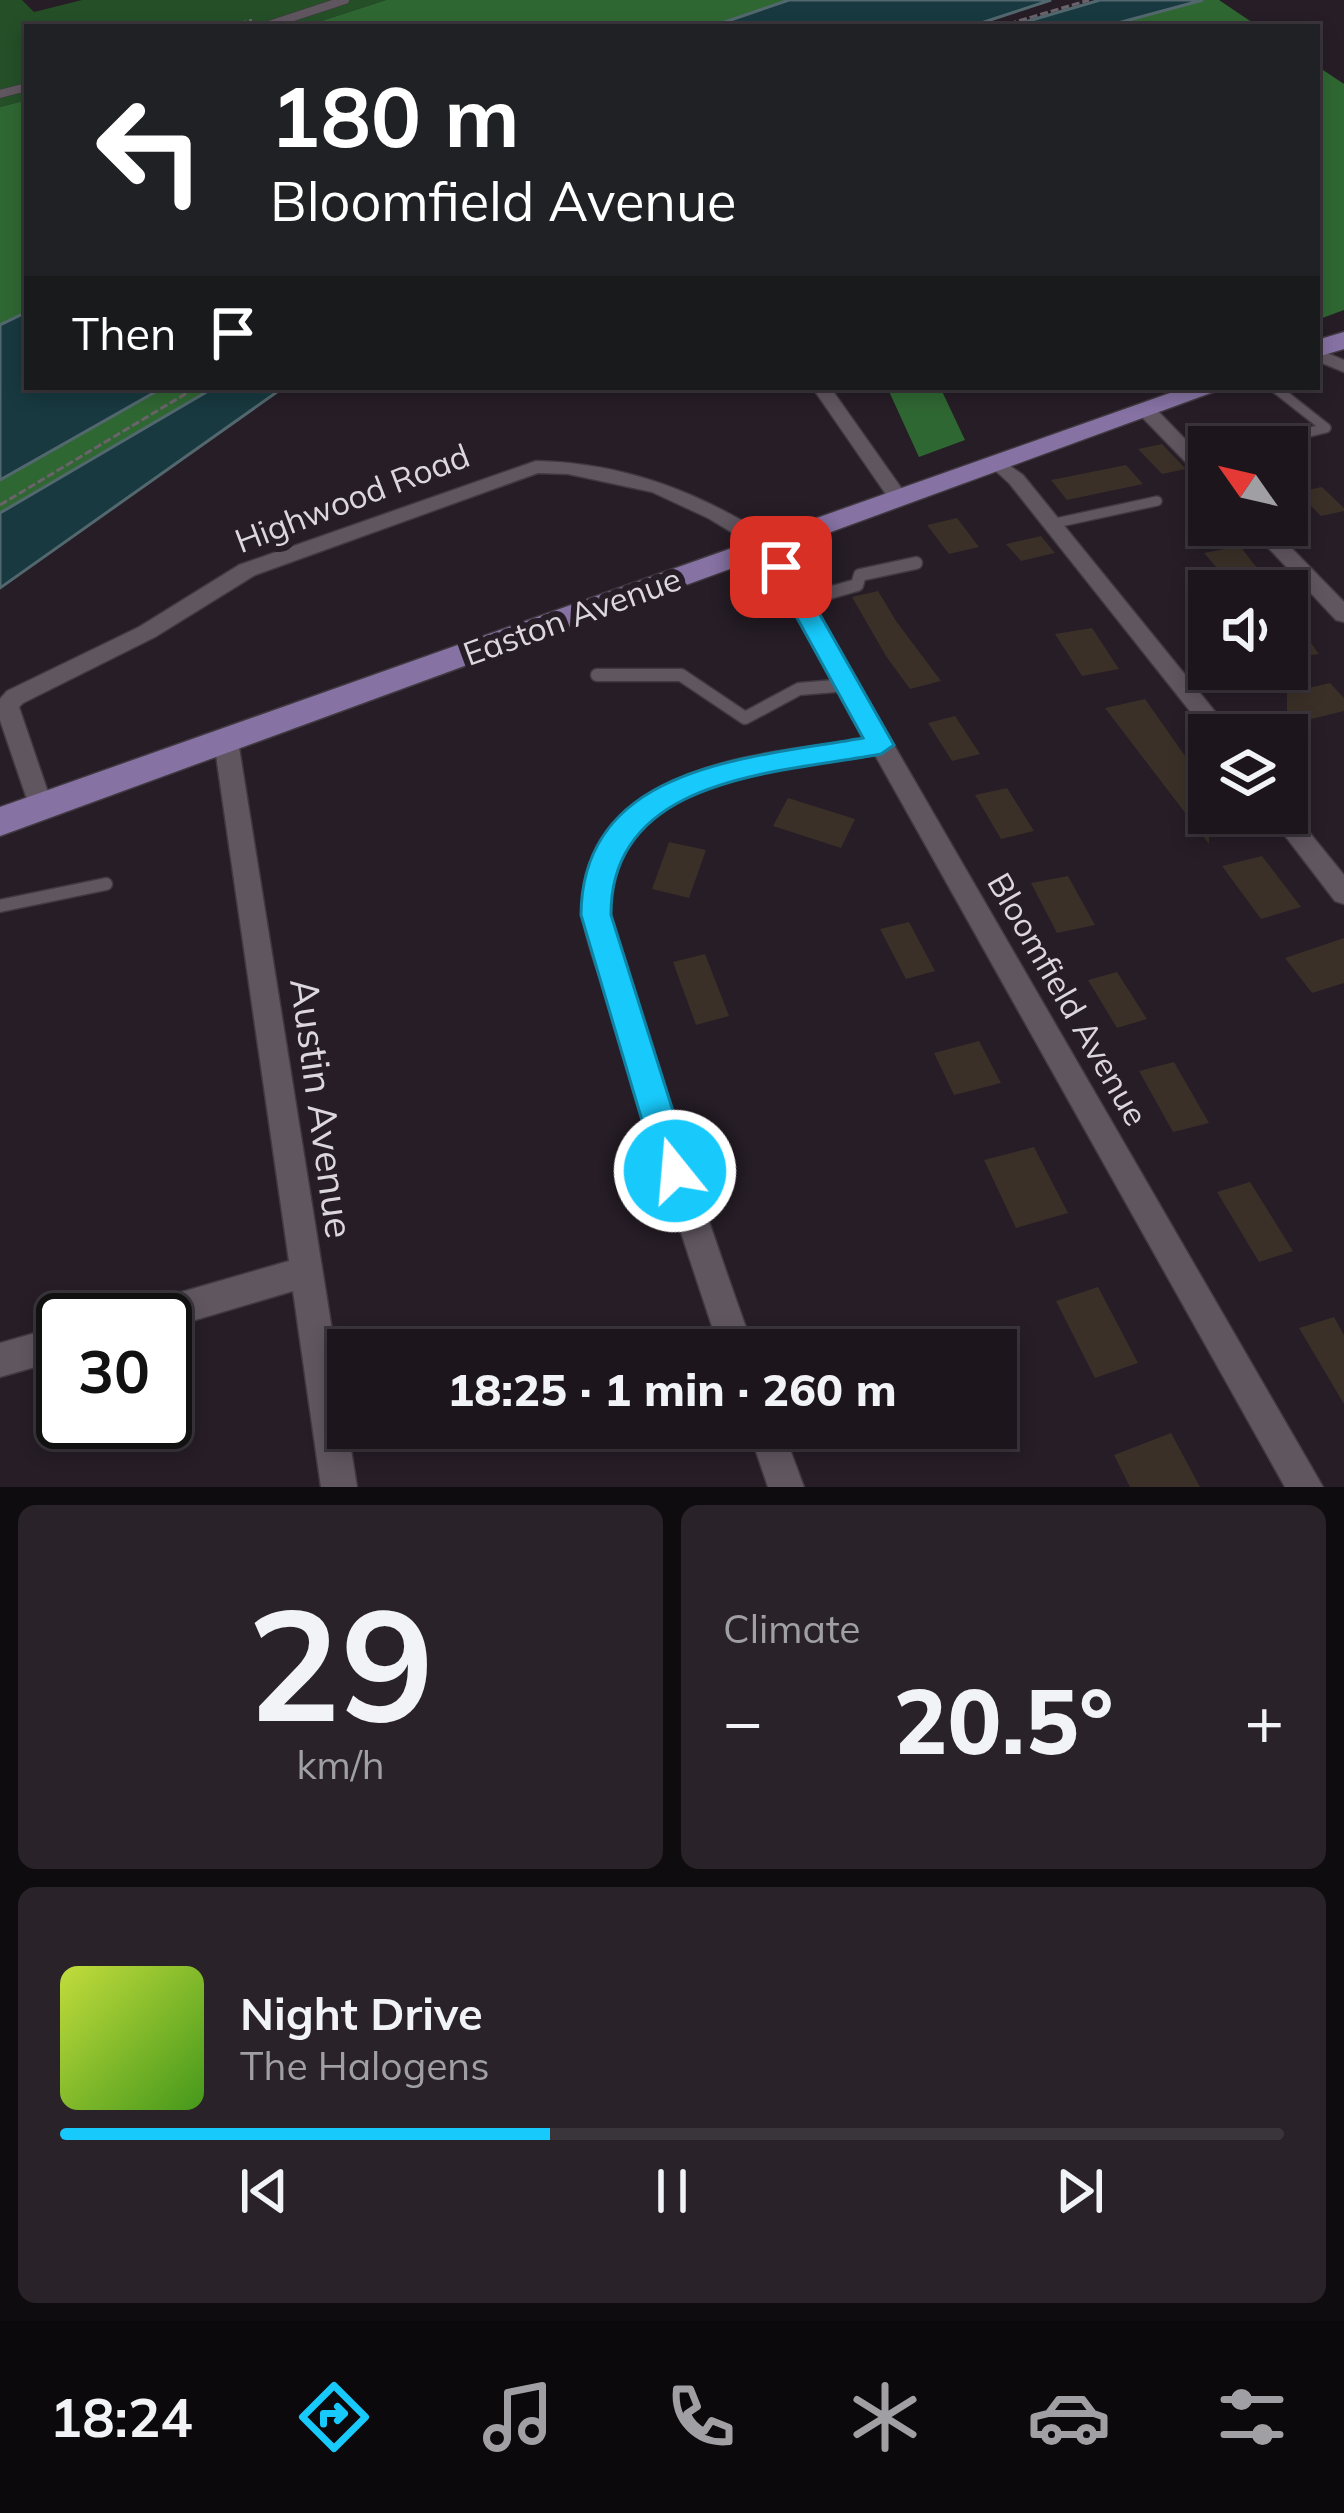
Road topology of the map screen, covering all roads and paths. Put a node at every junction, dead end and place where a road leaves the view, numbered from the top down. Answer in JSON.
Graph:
{"nodes":[{"id":1,"x":345,"y":0,"type":"edge"},
{"id":2,"x":1089,"y":0,"type":"edge"},
{"id":3,"x":272,"y":24,"type":"edge"},
{"id":4,"x":1008,"y":24,"type":"edge"},
{"id":5,"x":192,"y":390,"type":"edge"},
{"id":6,"x":823,"y":390,"type":"edge"},
{"id":7,"x":1204,"y":390,"type":"edge"},
{"id":8,"x":1278,"y":390,"type":"edge"},
{"id":9,"x":1146,"y":410,"type":"junction"},
{"id":10,"x":1308,"y":432,"type":"edge"},
{"id":11,"x":1188,"y":453,"type":"edge"},
{"id":12,"x":996,"y":462,"type":"junction"},
{"id":13,"x":899,"y":499,"type":"junction"},
{"id":14,"x":1157,"y":501,"type":"dead end"},
{"id":15,"x":0,"y":505,"type":"edge"},
{"id":16,"x":1051,"y":524,"type":"junction"},
{"id":17,"x":770,"y":546,"type":"junction"},
{"id":18,"x":1277,"y":546,"type":"edge"},
{"id":19,"x":916,"y":563,"type":"dead end"},
{"id":20,"x":800,"y":601,"type":"junction"},
{"id":21,"x":1344,"y":615,"type":"edge"},
{"id":22,"x":597,"y":676,"type":"dead end"},
{"id":23,"x":847,"y":685,"type":"junction"},
{"id":24,"x":1205,"y":714,"type":"edge"},
{"id":25,"x":226,"y":740,"type":"junction"},
{"id":26,"x":881,"y":745,"type":"junction"},
{"id":27,"x":41,"y":807,"type":"junction"},
{"id":28,"x":0,"y":822,"type":"edge"},
{"id":29,"x":1298,"y":834,"type":"edge"},
{"id":30,"x":106,"y":884,"type":"dead end"},
{"id":31,"x":1344,"y":894,"type":"edge"},
{"id":32,"x":0,"y":906,"type":"edge"},
{"id":33,"x":305,"y":1272,"type":"junction"},
{"id":34,"x":192,"y":1305,"type":"edge"},
{"id":35,"x":730,"y":1329,"type":"edge"},
{"id":36,"x":36,"y":1350,"type":"edge"},
{"id":37,"x":0,"y":1360,"type":"edge"},
{"id":38,"x":772,"y":1449,"type":"edge"},
{"id":39,"x":339,"y":1487,"type":"edge"},
{"id":40,"x":785,"y":1487,"type":"edge"},
{"id":41,"x":1305,"y":1487,"type":"edge"}],
"edges":[{"from":1,"to":3,"type":"lane"},
{"from":2,"to":4,"type":"path"},
{"from":5,"to":15,"type":"path"},
{"from":6,"to":13,"type":"street"},
{"from":7,"to":9,"type":"main road","name":"Easton Avenue"},
{"from":8,"to":10,"type":"lane"},
{"from":9,"to":11,"type":"street"},
{"from":9,"to":12,"type":"main road","name":"Easton Avenue"},
{"from":12,"to":13,"type":"main road","name":"Easton Avenue"},
{"from":12,"to":16,"type":"street"},
{"from":13,"to":17,"type":"main road","name":"Easton Avenue"},
{"from":14,"to":16,"type":"lane"},
{"from":16,"to":24,"type":"street"},
{"from":17,"to":20,"type":"street","name":"Bloomfield Avenue"},
{"from":17,"to":25,"type":"main road","name":"Easton Avenue"},
{"from":17,"to":27,"type":"street","name":"Highwood Road"},
{"from":18,"to":21,"type":"street"},
{"from":19,"to":20,"type":"lane"},
{"from":20,"to":23,"type":"street","name":"Bloomfield Avenue"},
{"from":22,"to":23,"type":"lane"},
{"from":23,"to":26,"type":"street","name":"Bloomfield Avenue"},
{"from":25,"to":27,"type":"main road","name":"Easton Avenue"},
{"from":25,"to":33,"type":"street","name":"Austin Avenue"},
{"from":26,"to":35,"type":"street"},
{"from":26,"to":41,"type":"street","name":"Bloomfield Avenue"},
{"from":27,"to":28,"type":"main road","name":"Easton Avenue"},
{"from":29,"to":31,"type":"street"},
{"from":30,"to":32,"type":"lane"},
{"from":33,"to":34,"type":"street"},
{"from":33,"to":39,"type":"street","name":"Austin Avenue"},
{"from":36,"to":37,"type":"street"},
{"from":38,"to":40,"type":"street"}]}
